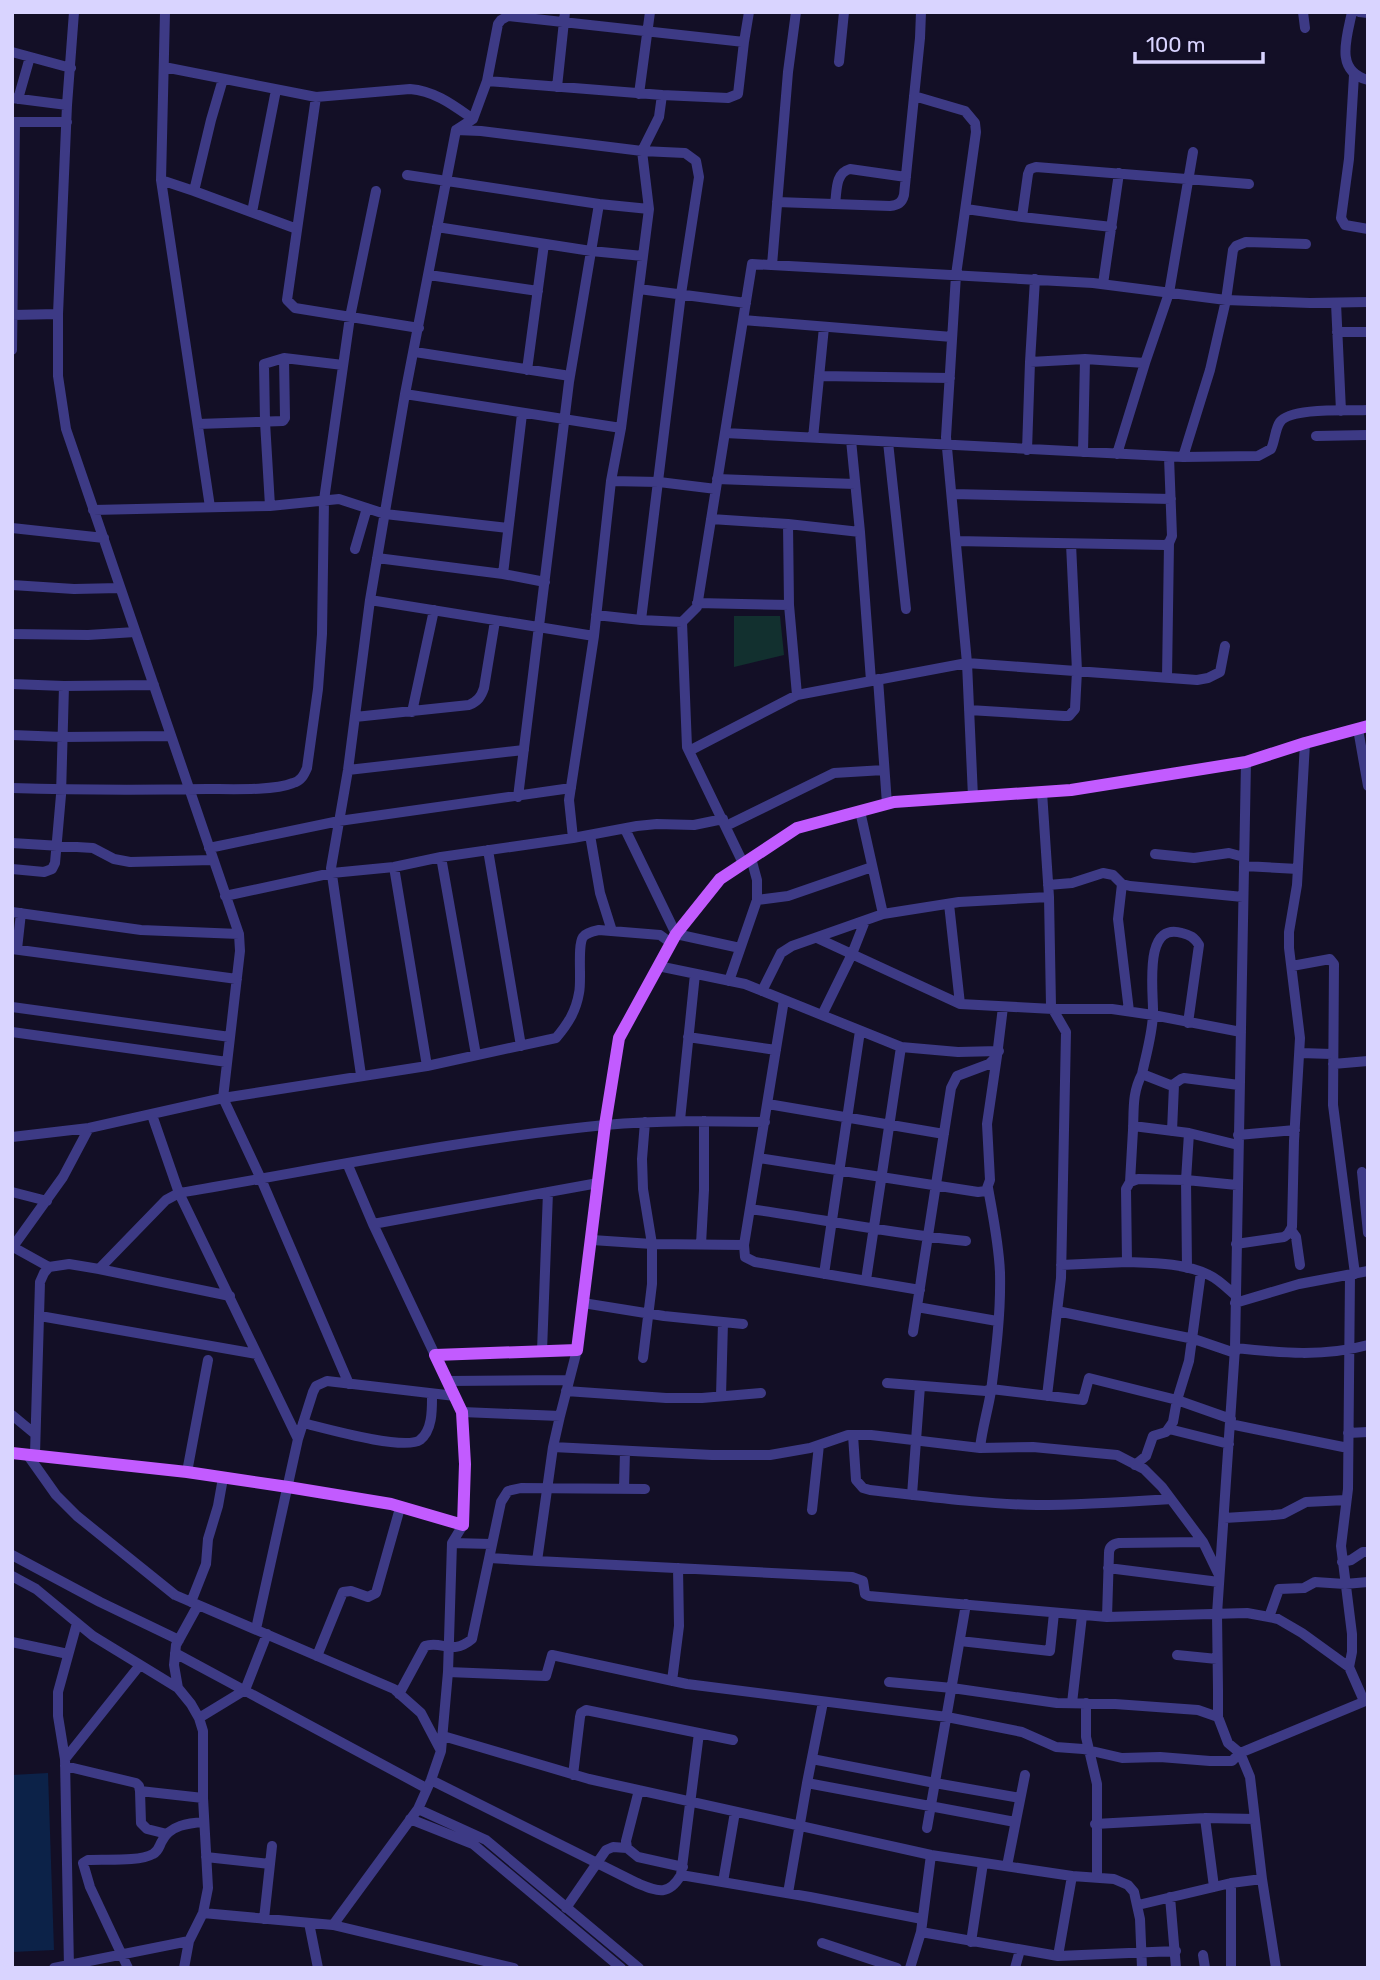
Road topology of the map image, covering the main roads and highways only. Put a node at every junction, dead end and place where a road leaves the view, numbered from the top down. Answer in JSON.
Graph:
{"nodes":[{"id":1,"x":1363,"y":727,"type":"edge"},
{"id":2,"x":12,"y":1453,"type":"edge"}],
"edges":[{"from":1,"to":2,"type":"main road"}]}
